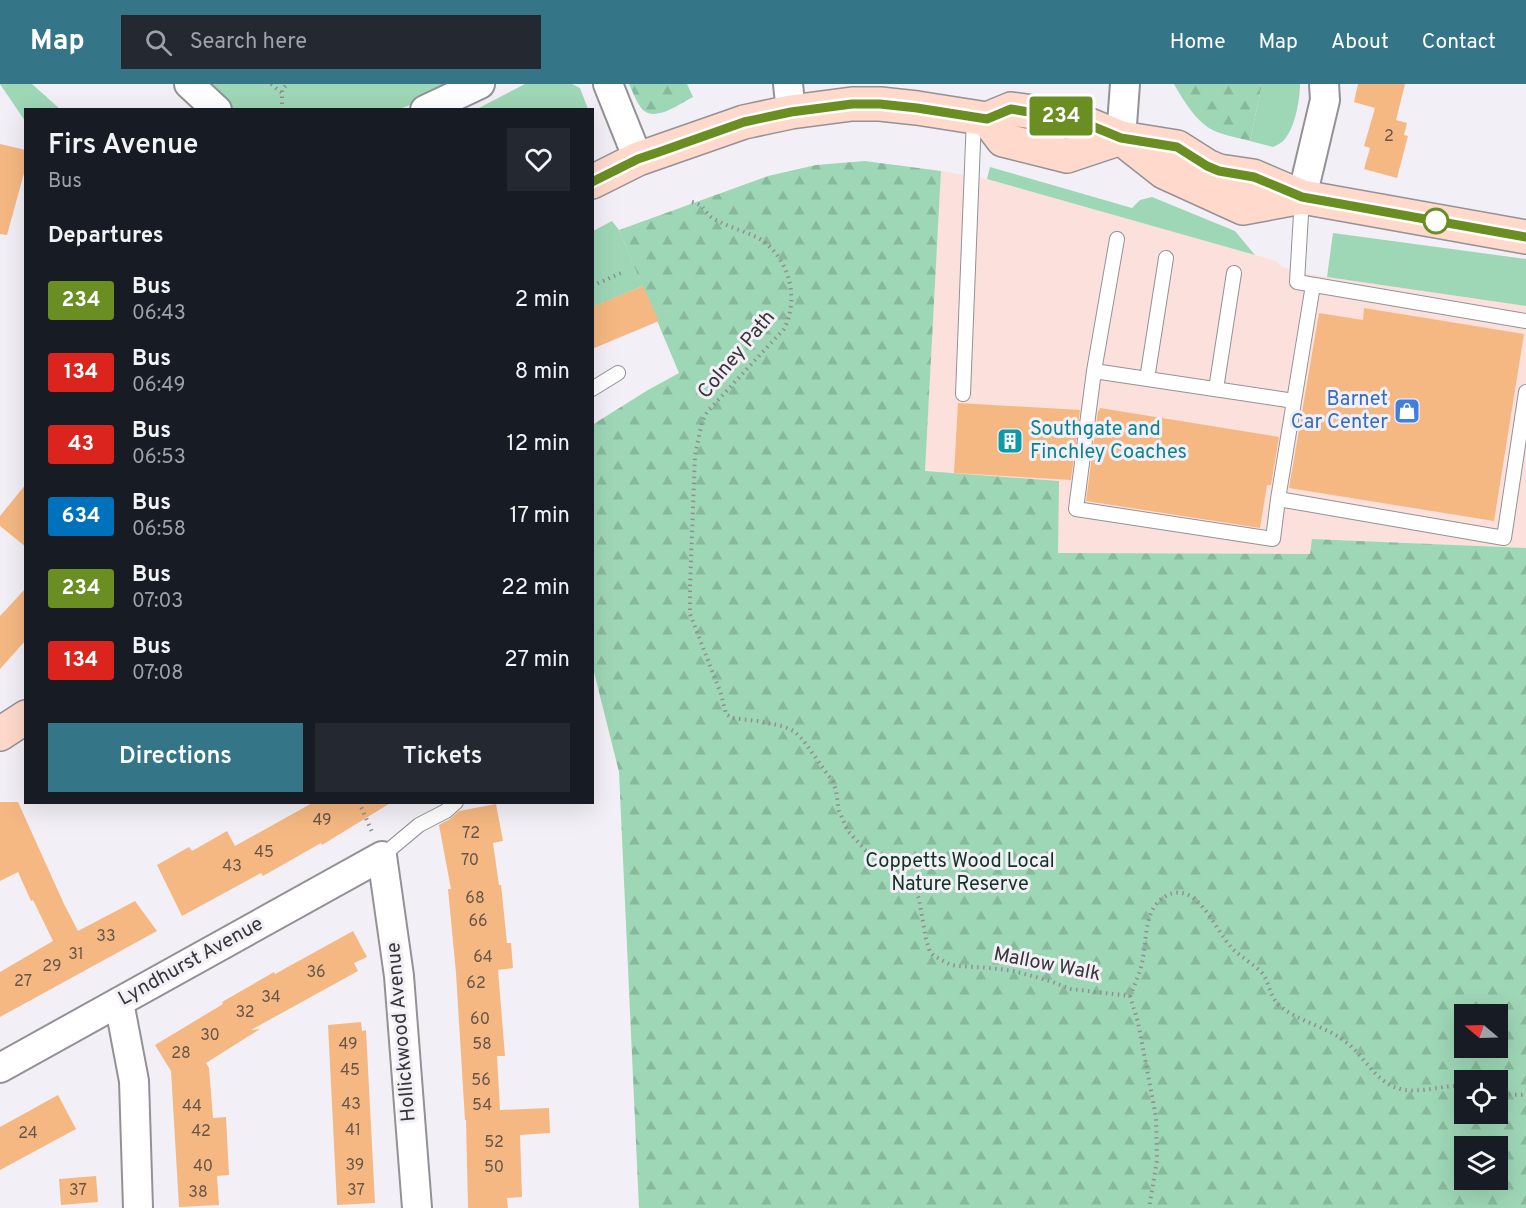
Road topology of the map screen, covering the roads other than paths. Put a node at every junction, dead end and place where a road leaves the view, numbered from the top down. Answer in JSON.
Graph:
{"nodes":[{"id":1,"x":189,"y":84,"type":"edge"},
{"id":2,"x":480,"y":84,"type":"edge"},
{"id":3,"x":608,"y":84,"type":"edge"},
{"id":4,"x":1125,"y":84,"type":"edge"},
{"id":5,"x":1324,"y":84,"type":"edge"},
{"id":6,"x":789,"y":98,"type":"edge"},
{"id":7,"x":215,"y":108,"type":"edge"},
{"id":8,"x":429,"y":108,"type":"edge"},
{"id":9,"x":981,"y":118,"type":"junction"},
{"id":10,"x":1121,"y":138,"type":"junction"},
{"id":11,"x":638,"y":159,"type":"junction"},
{"id":12,"x":594,"y":181,"type":"edge"},
{"id":13,"x":1302,"y":197,"type":"junction"},
{"id":14,"x":1526,"y":237,"type":"edge"},
{"id":15,"x":1117,"y":239,"type":"dead end"},
{"id":16,"x":1166,"y":258,"type":"dead end"},
{"id":17,"x":1234,"y":273,"type":"dead end"},
{"id":18,"x":1313,"y":285,"type":"junction"},
{"id":19,"x":1526,"y":321,"type":"edge"},
{"id":20,"x":1094,"y":371,"type":"junction"},
{"id":21,"x":618,"y":373,"type":"dead end"},
{"id":22,"x":1147,"y":379,"type":"junction"},
{"id":23,"x":594,"y":388,"type":"edge"},
{"id":24,"x":1216,"y":389,"type":"junction"},
{"id":25,"x":1526,"y":392,"type":"edge"},
{"id":26,"x":963,"y":394,"type":"dead end"},
{"id":27,"x":1294,"y":401,"type":"junction"},
{"id":28,"x":1278,"y":499,"type":"junction"},
{"id":29,"x":24,"y":718,"type":"edge"},
{"id":30,"x":0,"y":734,"type":"edge"},
{"id":31,"x":454,"y":804,"type":"edge"},
{"id":32,"x":382,"y":856,"type":"junction"},
{"id":33,"x":119,"y":1002,"type":"junction"},
{"id":34,"x":0,"y":1068,"type":"edge"},
{"id":35,"x":138,"y":1208,"type":"edge"},
{"id":36,"x":417,"y":1208,"type":"edge"}],
"edges":[{"from":1,"to":7,"type":"street"},
{"from":2,"to":8,"type":"street"},
{"from":3,"to":11,"type":"street"},
{"from":4,"to":10,"type":"street"},
{"from":5,"to":13,"type":"street"},
{"from":6,"to":9,"type":"main road"},
{"from":6,"to":11,"type":"main road"},
{"from":9,"to":10,"type":"main road"},
{"from":9,"to":26,"type":"lane"},
{"from":10,"to":13,"type":"main road"},
{"from":11,"to":12,"type":"main road"},
{"from":13,"to":14,"type":"main road"},
{"from":13,"to":18,"type":"lane"},
{"from":15,"to":20,"type":"lane"},
{"from":16,"to":22,"type":"lane"},
{"from":17,"to":24,"type":"lane"},
{"from":18,"to":19,"type":"lane"},
{"from":18,"to":27,"type":"lane"},
{"from":20,"to":22,"type":"lane"},
{"from":20,"to":28,"type":"lane"},
{"from":21,"to":23,"type":"lane"},
{"from":22,"to":24,"type":"lane"},
{"from":24,"to":27,"type":"lane"},
{"from":25,"to":28,"type":"lane"},
{"from":27,"to":28,"type":"lane"},
{"from":29,"to":30,"type":"main road"},
{"from":31,"to":32,"type":"lane"},
{"from":32,"to":33,"type":"street","name":"Lyndhurst Avenue"},
{"from":32,"to":36,"type":"street","name":"Hollickwood Avenue"},
{"from":33,"to":34,"type":"street","name":"Lyndhurst Avenue"},
{"from":33,"to":35,"type":"street"}]}
